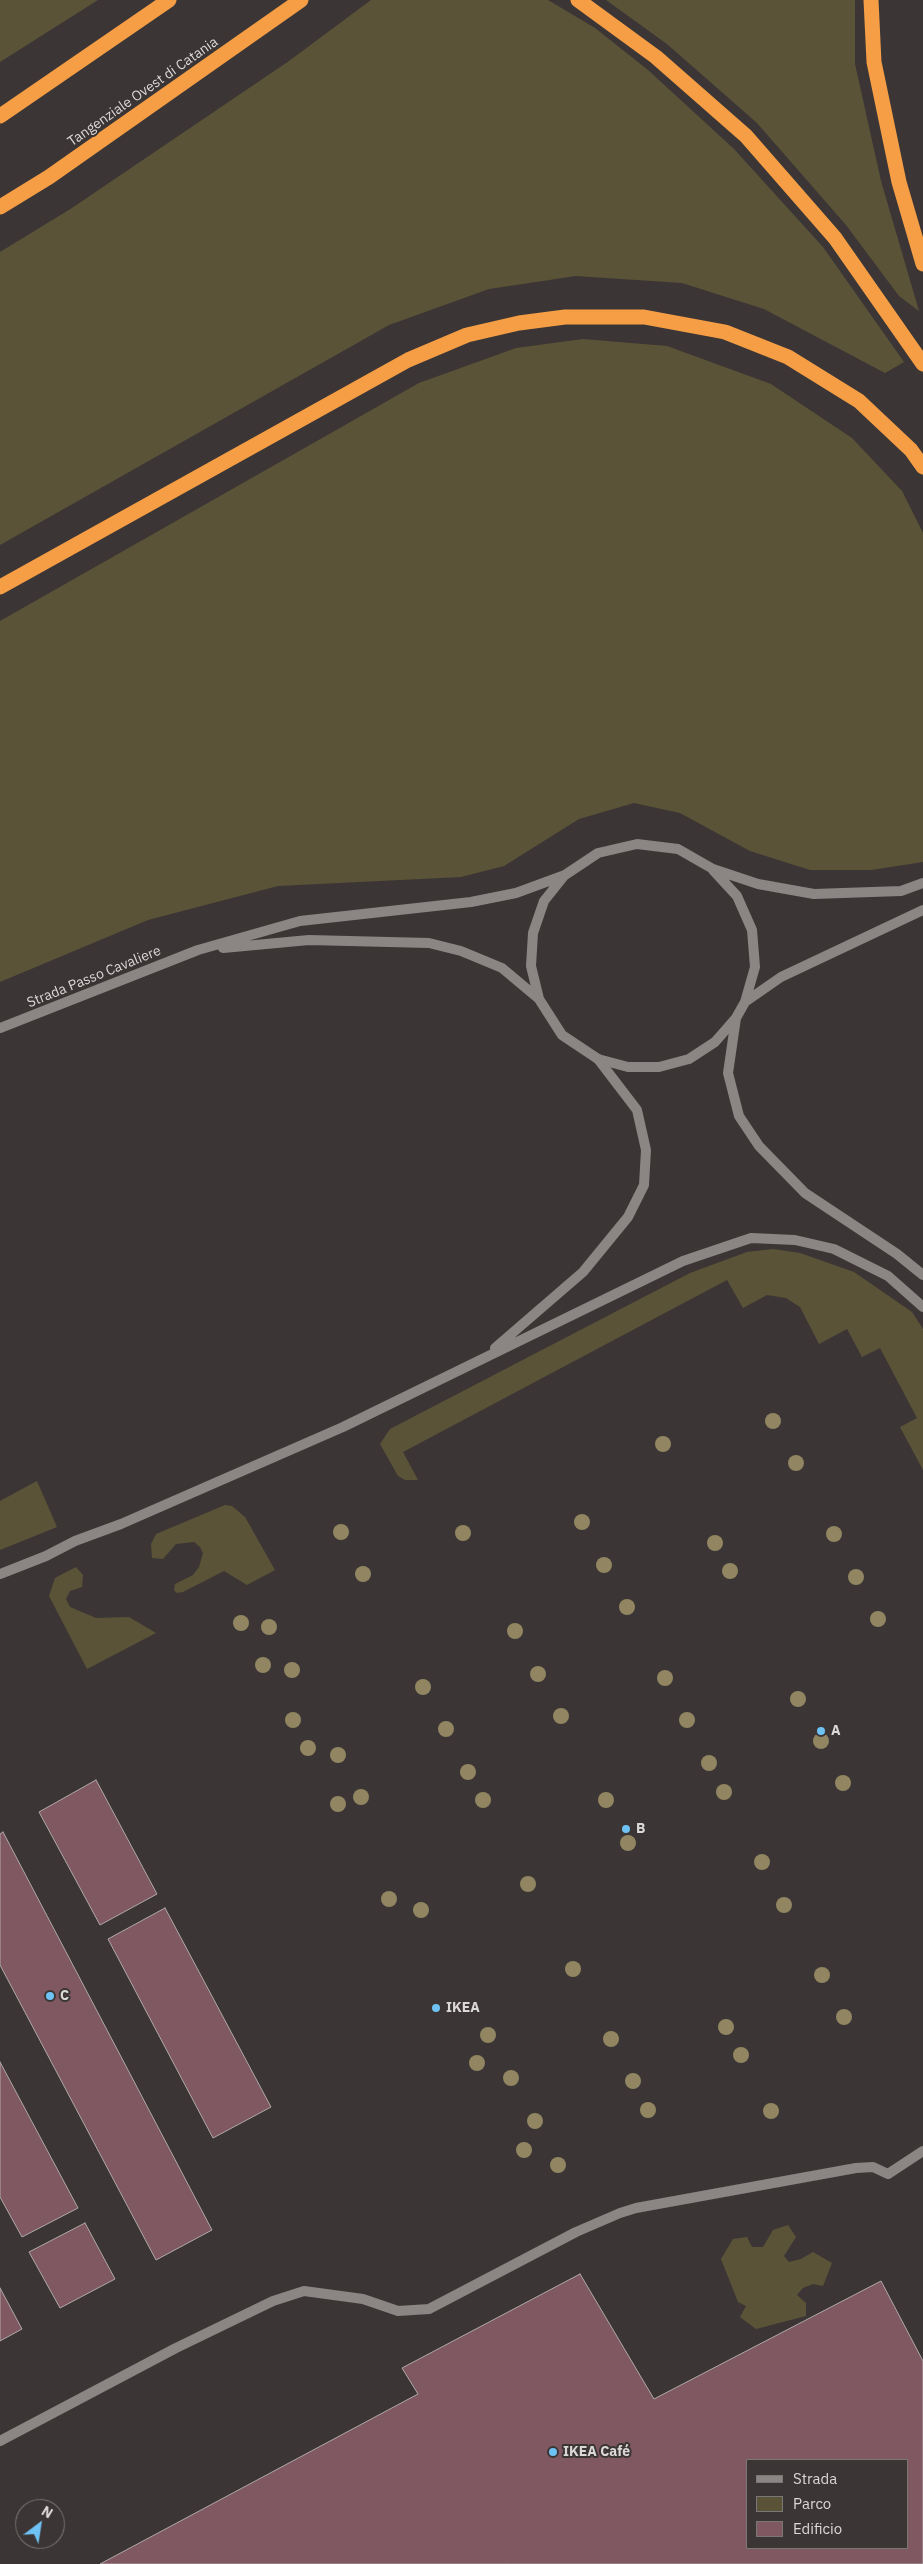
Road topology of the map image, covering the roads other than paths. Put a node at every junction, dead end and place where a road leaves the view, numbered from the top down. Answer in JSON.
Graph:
{"nodes":[{"id":1,"x":170,"y":0,"type":"edge"},
{"id":2,"x":301,"y":0,"type":"edge"},
{"id":3,"x":578,"y":0,"type":"edge"},
{"id":4,"x":871,"y":0,"type":"edge"},
{"id":5,"x":0,"y":116,"type":"edge"},
{"id":6,"x":0,"y":207,"type":"edge"},
{"id":7,"x":923,"y":264,"type":"edge"},
{"id":8,"x":923,"y":364,"type":"edge"},
{"id":9,"x":923,"y":467,"type":"edge"},
{"id":10,"x":0,"y":587,"type":"edge"},
{"id":11,"x":713,"y":869,"type":"junction"},
{"id":12,"x":565,"y":875,"type":"junction"},
{"id":13,"x":923,"y":883,"type":"edge"},
{"id":14,"x":923,"y":910,"type":"edge"},
{"id":15,"x":198,"y":950,"type":"junction"},
{"id":16,"x":539,"y":999,"type":"junction"},
{"id":17,"x":745,"y":1002,"type":"junction"},
{"id":18,"x":736,"y":1018,"type":"junction"},
{"id":19,"x":0,"y":1028,"type":"edge"},
{"id":20,"x":598,"y":1059,"type":"junction"},
{"id":21,"x":923,"y":1275,"type":"edge"},
{"id":22,"x":923,"y":1307,"type":"edge"},
{"id":23,"x":484,"y":1357,"type":"junction"},
{"id":24,"x":0,"y":1574,"type":"edge"},
{"id":25,"x":923,"y":2151,"type":"edge"},
{"id":26,"x":0,"y":2441,"type":"edge"}],
"edges":[{"from":1,"to":5,"type":"highway"},
{"from":2,"to":6,"type":"highway","name":"Tangenziale Ovest di Catania"},
{"from":3,"to":8,"type":"highway"},
{"from":4,"to":7,"type":"highway"},
{"from":9,"to":10,"type":"highway"},
{"from":11,"to":12,"type":"street"},
{"from":11,"to":13,"type":"street"},
{"from":11,"to":17,"type":"street"},
{"from":12,"to":15,"type":"street"},
{"from":12,"to":16,"type":"street"},
{"from":14,"to":17,"type":"street"},
{"from":15,"to":16,"type":"street"},
{"from":15,"to":19,"type":"street","name":"Strada Passo Cavaliere"},
{"from":16,"to":20,"type":"street"},
{"from":17,"to":18,"type":"street"},
{"from":18,"to":20,"type":"street"},
{"from":18,"to":21,"type":"street"},
{"from":20,"to":23,"type":"street"},
{"from":22,"to":23,"type":"street"},
{"from":23,"to":24,"type":"street"},
{"from":25,"to":26,"type":"street"}]}
